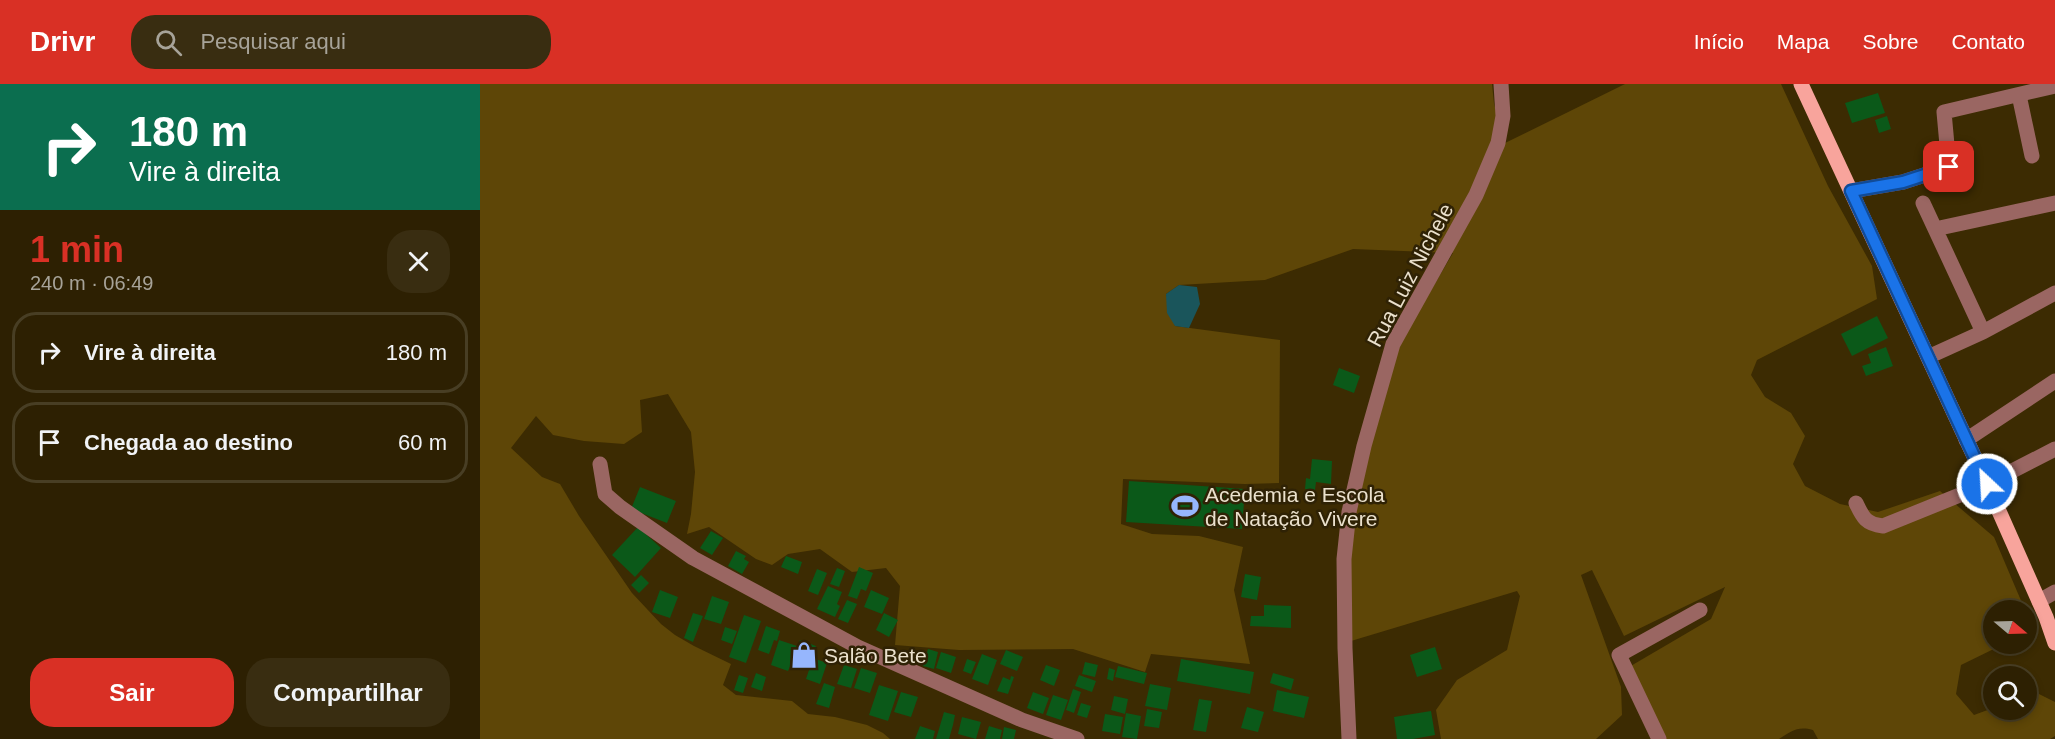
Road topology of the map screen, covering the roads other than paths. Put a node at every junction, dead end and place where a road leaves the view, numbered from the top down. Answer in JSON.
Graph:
{"nodes":[{"id":1,"x":1502,"y":84,"type":"edge"},
{"id":2,"x":1801,"y":84,"type":"edge"},
{"id":3,"x":2055,"y":86,"type":"edge"},
{"id":4,"x":2019,"y":95,"type":"junction"},
{"id":5,"x":2032,"y":156,"type":"dead end"},
{"id":6,"x":1851,"y":191,"type":"junction"},
{"id":7,"x":1923,"y":203,"type":"dead end"},
{"id":8,"x":2055,"y":203,"type":"edge"},
{"id":9,"x":1935,"y":229,"type":"junction"},
{"id":10,"x":2055,"y":293,"type":"edge"},
{"id":11,"x":1983,"y":332,"type":"junction"},
{"id":12,"x":1928,"y":357,"type":"junction"},
{"id":13,"x":2055,"y":381,"type":"edge"},
{"id":14,"x":1966,"y":440,"type":"junction"},
{"id":15,"x":2055,"y":449,"type":"edge"},
{"id":16,"x":600,"y":464,"type":"dead end"},
{"id":17,"x":1987,"y":484,"type":"junction"},
{"id":18,"x":1856,"y":502,"type":"dead end"},
{"id":19,"x":2055,"y":592,"type":"edge"},
{"id":20,"x":2039,"y":601,"type":"junction"},
{"id":21,"x":1700,"y":609,"type":"dead end"},
{"id":22,"x":2055,"y":643,"type":"edge"},
{"id":23,"x":1077,"y":739,"type":"edge"},
{"id":24,"x":1349,"y":739,"type":"edge"},
{"id":25,"x":1659,"y":739,"type":"edge"}],
"edges":[{"from":1,"to":24,"type":"street","name":"Rua Luiz Nichele"},
{"from":2,"to":6,"type":"main road"},
{"from":3,"to":4,"type":"street"},
{"from":4,"to":5,"type":"street"},
{"from":4,"to":6,"type":"street"},
{"from":6,"to":12,"type":"main road"},
{"from":7,"to":9,"type":"street"},
{"from":8,"to":9,"type":"street"},
{"from":9,"to":11,"type":"street"},
{"from":10,"to":11,"type":"street"},
{"from":11,"to":12,"type":"street"},
{"from":12,"to":14,"type":"main road"},
{"from":13,"to":14,"type":"street"},
{"from":14,"to":17,"type":"main road"},
{"from":15,"to":17,"type":"street"},
{"from":16,"to":23,"type":"street"},
{"from":17,"to":18,"type":"street"},
{"from":17,"to":20,"type":"main road"},
{"from":19,"to":20,"type":"street"},
{"from":20,"to":22,"type":"main road"},
{"from":21,"to":25,"type":"street"}]}
